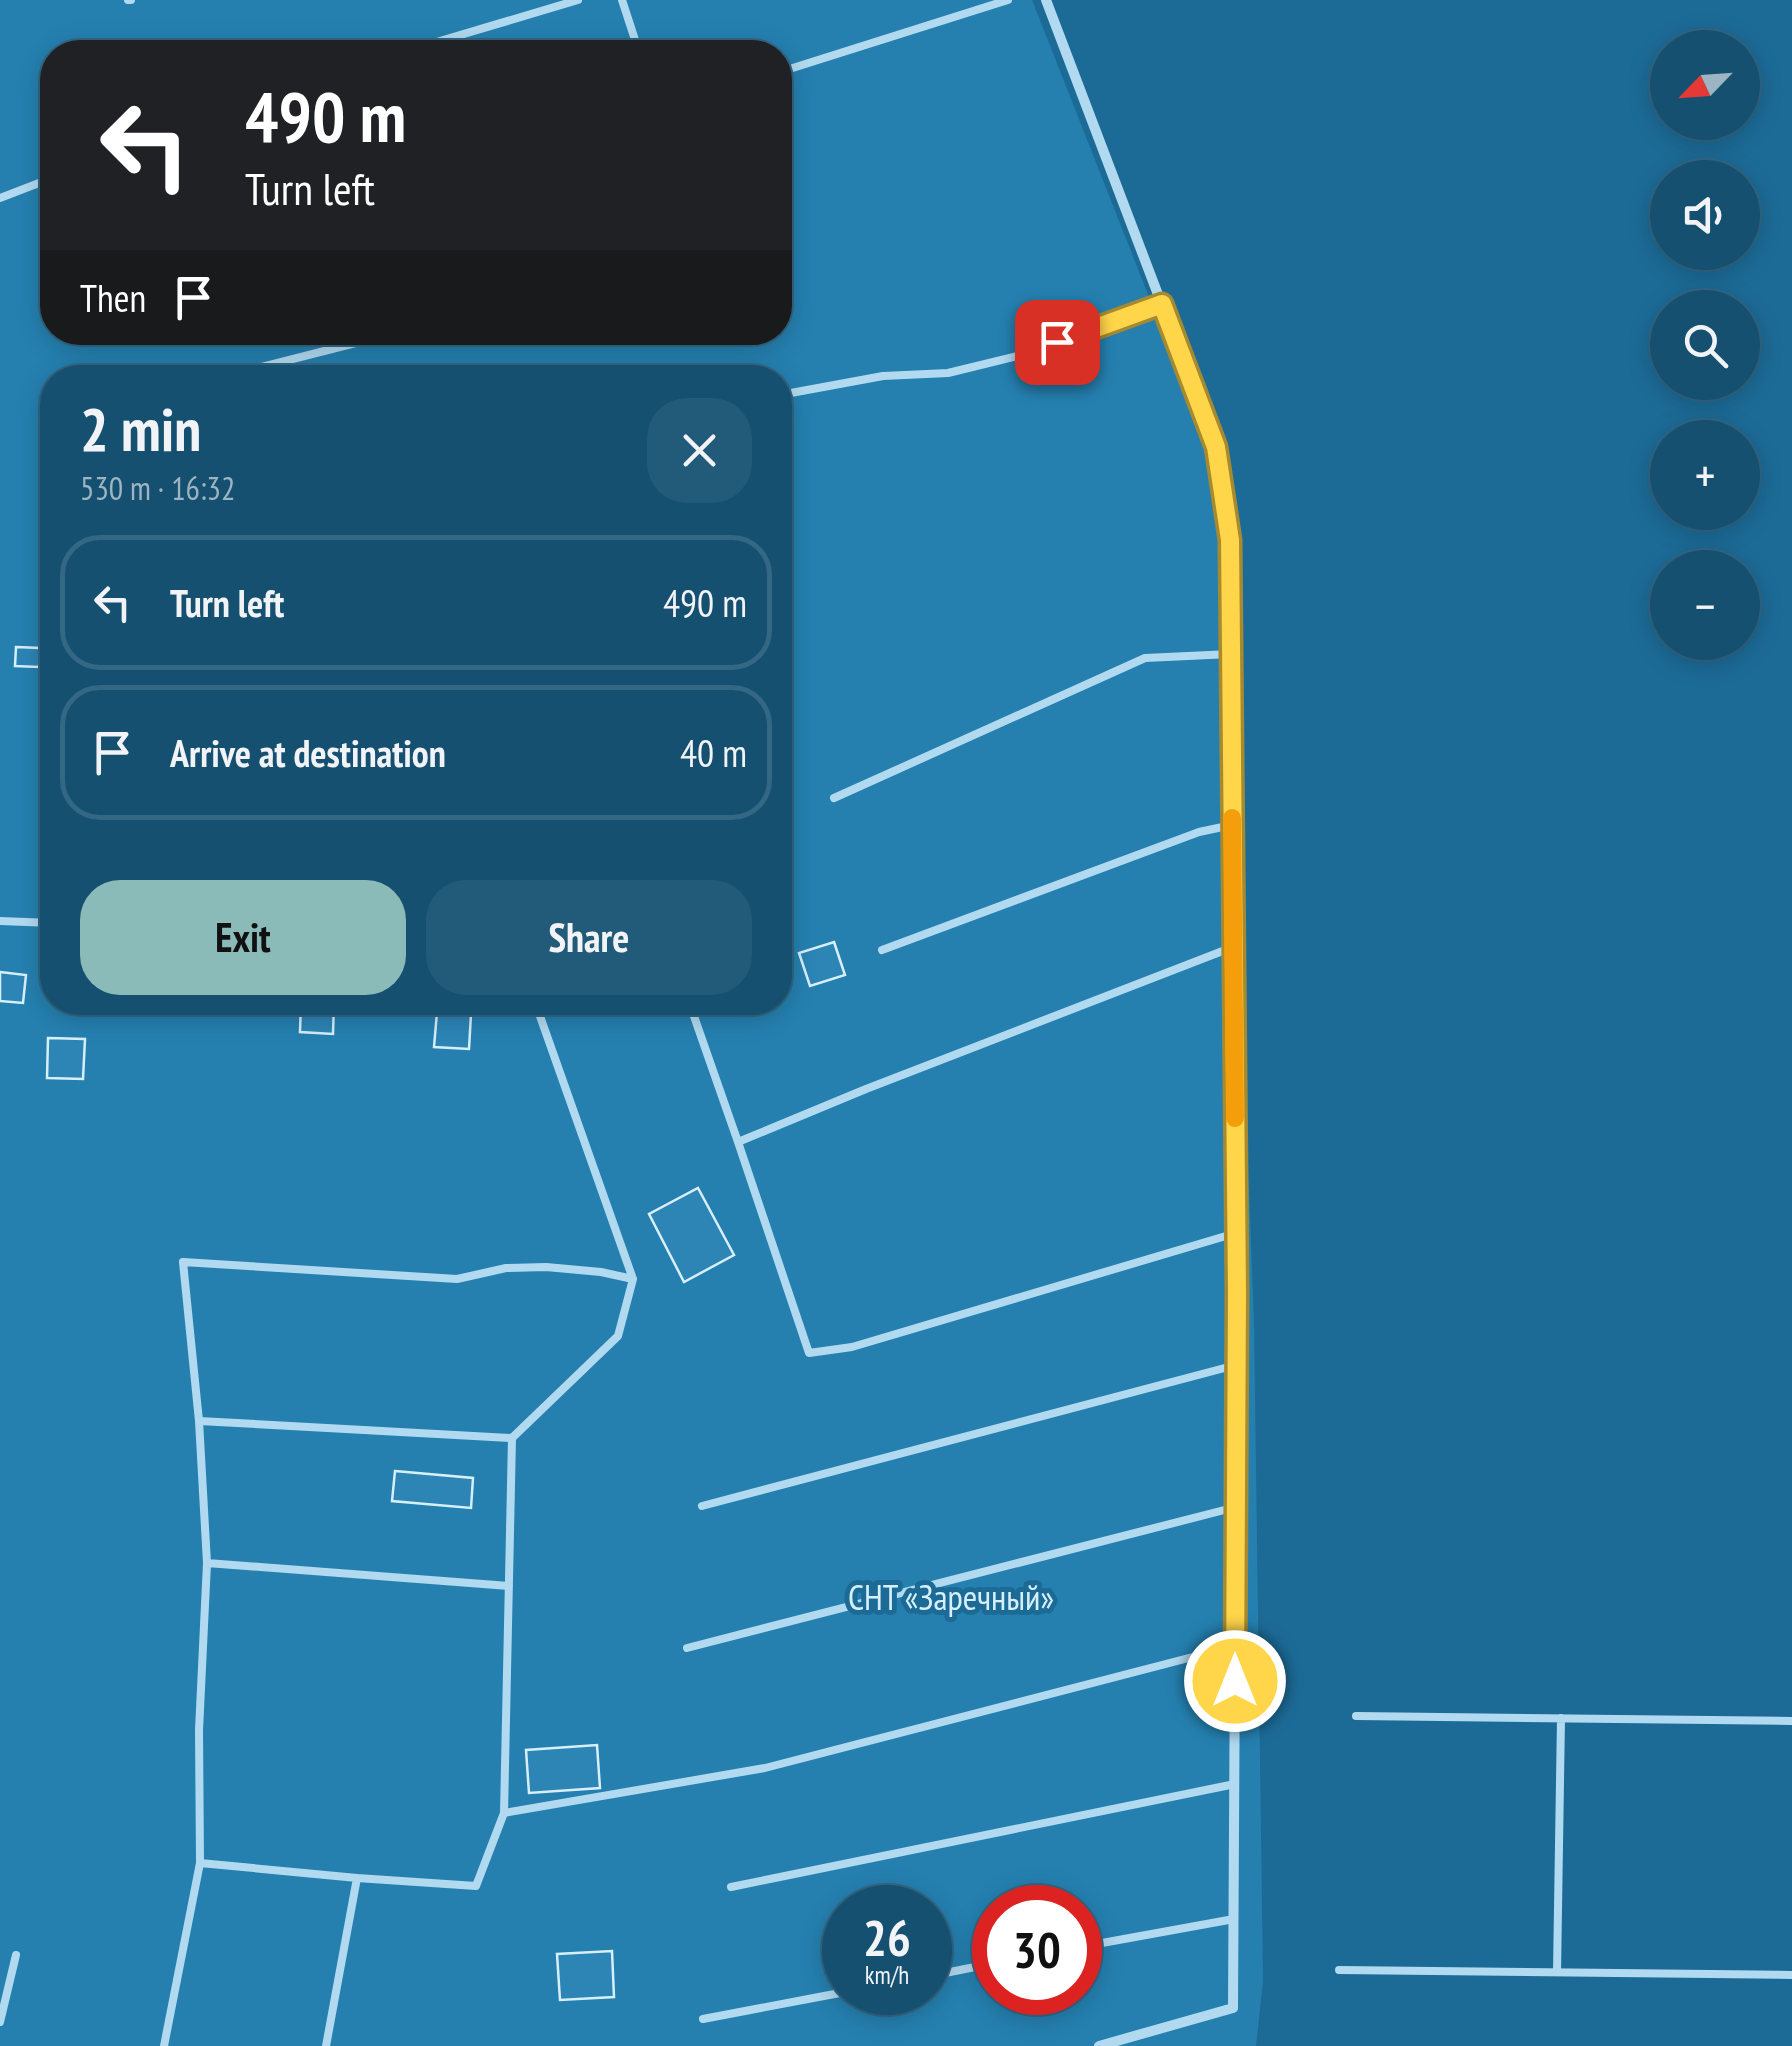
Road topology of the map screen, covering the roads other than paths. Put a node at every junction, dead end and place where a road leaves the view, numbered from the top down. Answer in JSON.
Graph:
{"nodes":[{"id":1,"x":578,"y":0,"type":"edge"},
{"id":2,"x":622,"y":0,"type":"edge"},
{"id":3,"x":1008,"y":0,"type":"edge"},
{"id":4,"x":1046,"y":0,"type":"edge"},
{"id":5,"x":443,"y":40,"type":"edge"},
{"id":6,"x":635,"y":40,"type":"edge"},
{"id":7,"x":792,"y":68,"type":"edge"},
{"id":8,"x":40,"y":183,"type":"edge"},
{"id":9,"x":0,"y":198,"type":"edge"},
{"id":10,"x":1162,"y":304,"type":"junction"},
{"id":11,"x":347,"y":345,"type":"edge"},
{"id":12,"x":269,"y":365,"type":"edge"},
{"id":13,"x":792,"y":392,"type":"edge"},
{"id":14,"x":1231,"y":654,"type":"junction"},
{"id":15,"x":834,"y":798,"type":"dead end"},
{"id":16,"x":1232,"y":825,"type":"junction"},
{"id":17,"x":0,"y":920,"type":"edge"},
{"id":18,"x":40,"y":923,"type":"edge"},
{"id":19,"x":1234,"y":948,"type":"junction"},
{"id":20,"x":882,"y":950,"type":"dead end"},
{"id":21,"x":540,"y":1015,"type":"edge"},
{"id":22,"x":694,"y":1015,"type":"edge"},
{"id":23,"x":738,"y":1142,"type":"junction"},
{"id":24,"x":1236,"y":1233,"type":"junction"},
{"id":25,"x":633,"y":1279,"type":"junction"},
{"id":26,"x":1236,"y":1365,"type":"junction"},
{"id":27,"x":198,"y":1422,"type":"junction"},
{"id":28,"x":512,"y":1438,"type":"junction"},
{"id":29,"x":702,"y":1506,"type":"dead end"},
{"id":30,"x":1236,"y":1507,"type":"junction"},
{"id":31,"x":207,"y":1563,"type":"junction"},
{"id":32,"x":509,"y":1586,"type":"junction"},
{"id":33,"x":1235,"y":1646,"type":"junction"},
{"id":34,"x":687,"y":1648,"type":"dead end"},
{"id":35,"x":1356,"y":1716,"type":"dead end"},
{"id":36,"x":1561,"y":1718,"type":"junction"},
{"id":37,"x":1792,"y":1721,"type":"edge"},
{"id":38,"x":1235,"y":1784,"type":"junction"},
{"id":39,"x":504,"y":1814,"type":"junction"},
{"id":40,"x":200,"y":1863,"type":"junction"},
{"id":41,"x":358,"y":1878,"type":"junction"},
{"id":42,"x":731,"y":1888,"type":"dead end"},
{"id":43,"x":1234,"y":1918,"type":"junction"},
{"id":44,"x":1102,"y":1943,"type":"edge"},
{"id":45,"x":16,"y":1955,"type":"dead end"},
{"id":46,"x":1339,"y":1970,"type":"dead end"},
{"id":47,"x":1557,"y":1972,"type":"junction"},
{"id":48,"x":1792,"y":1974,"type":"edge"},
{"id":49,"x":822,"y":1996,"type":"edge"},
{"id":50,"x":703,"y":2019,"type":"dead end"},
{"id":51,"x":0,"y":2022,"type":"edge"},
{"id":52,"x":1118,"y":2044,"type":"edge"},
{"id":53,"x":164,"y":2046,"type":"edge"},
{"id":54,"x":326,"y":2046,"type":"edge"},
{"id":55,"x":1099,"y":2046,"type":"edge"}],
"edges":[{"from":1,"to":5,"type":"lane"},
{"from":2,"to":6,"type":"lane"},
{"from":3,"to":7,"type":"lane"},
{"from":4,"to":10,"type":"street"},
{"from":8,"to":9,"type":"lane"},
{"from":10,"to":13,"type":"lane"},
{"from":10,"to":14,"type":"street"},
{"from":11,"to":12,"type":"lane"},
{"from":14,"to":15,"type":"lane"},
{"from":14,"to":16,"type":"street"},
{"from":16,"to":19,"type":"street"},
{"from":16,"to":20,"type":"lane"},
{"from":17,"to":18,"type":"lane"},
{"from":19,"to":23,"type":"lane"},
{"from":19,"to":24,"type":"street"},
{"from":21,"to":25,"type":"lane"},
{"from":22,"to":23,"type":"lane"},
{"from":23,"to":24,"type":"lane"},
{"from":24,"to":26,"type":"street"},
{"from":25,"to":27,"type":"lane"},
{"from":25,"to":28,"type":"lane"},
{"from":26,"to":29,"type":"lane"},
{"from":26,"to":30,"type":"street"},
{"from":27,"to":28,"type":"lane"},
{"from":27,"to":31,"type":"lane"},
{"from":28,"to":32,"type":"lane"},
{"from":30,"to":33,"type":"street"},
{"from":30,"to":34,"type":"lane"},
{"from":31,"to":32,"type":"lane"},
{"from":31,"to":40,"type":"lane"},
{"from":32,"to":39,"type":"lane"},
{"from":33,"to":38,"type":"street"},
{"from":33,"to":39,"type":"lane"},
{"from":35,"to":36,"type":"lane"},
{"from":36,"to":37,"type":"lane"},
{"from":36,"to":47,"type":"lane"},
{"from":38,"to":42,"type":"lane"},
{"from":38,"to":43,"type":"street"},
{"from":39,"to":41,"type":"lane"},
{"from":40,"to":41,"type":"lane"},
{"from":40,"to":53,"type":"lane"},
{"from":41,"to":54,"type":"lane"},
{"from":43,"to":44,"type":"lane"},
{"from":43,"to":52,"type":"street"},
{"from":45,"to":51,"type":"lane"},
{"from":46,"to":47,"type":"lane"},
{"from":47,"to":48,"type":"lane"},
{"from":49,"to":50,"type":"lane"},
{"from":52,"to":55,"type":"street"}]}
